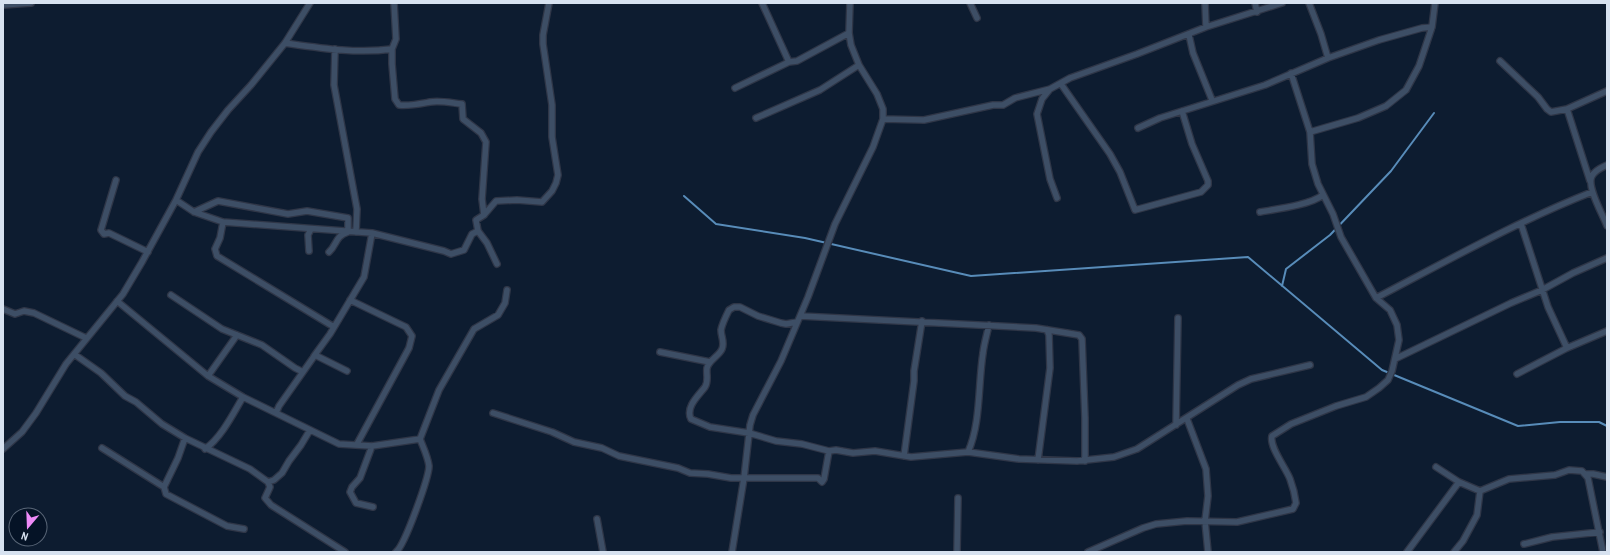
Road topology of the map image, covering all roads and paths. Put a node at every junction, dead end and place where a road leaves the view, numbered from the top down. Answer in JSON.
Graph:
{"nodes":[{"id":1,"x":31,"y":3,"type":"edge"},
{"id":2,"x":310,"y":3,"type":"edge"},
{"id":3,"x":394,"y":3,"type":"edge"},
{"id":4,"x":549,"y":3,"type":"edge"},
{"id":5,"x":762,"y":3,"type":"edge"},
{"id":6,"x":850,"y":3,"type":"edge"},
{"id":7,"x":970,"y":3,"type":"edge"},
{"id":8,"x":1205,"y":3,"type":"edge"},
{"id":9,"x":1255,"y":3,"type":"edge"},
{"id":10,"x":1282,"y":3,"type":"edge"},
{"id":11,"x":1309,"y":3,"type":"edge"},
{"id":12,"x":1435,"y":3,"type":"edge"},
{"id":13,"x":3,"y":5,"type":"edge"},
{"id":14,"x":1257,"y":12,"type":"junction"},
{"id":15,"x":977,"y":18,"type":"dead end"},
{"id":16,"x":1206,"y":28,"type":"junction"},
{"id":17,"x":1432,"y":28,"type":"junction"},
{"id":18,"x":849,"y":33,"type":"junction"},
{"id":19,"x":1189,"y":35,"type":"junction"},
{"id":20,"x":284,"y":43,"type":"junction"},
{"id":21,"x":334,"y":49,"type":"junction"},
{"id":22,"x":392,"y":49,"type":"junction"},
{"id":23,"x":1328,"y":58,"type":"junction"},
{"id":24,"x":1500,"y":61,"type":"dead end"},
{"id":25,"x":789,"y":62,"type":"junction"},
{"id":26,"x":859,"y":65,"type":"junction"},
{"id":27,"x":1291,"y":73,"type":"junction"},
{"id":28,"x":1061,"y":84,"type":"junction"},
{"id":29,"x":735,"y":88,"type":"dead end"},
{"id":30,"x":1050,"y":89,"type":"junction"},
{"id":31,"x":1607,"y":91,"type":"edge"},
{"id":32,"x":1212,"y":100,"type":"junction"},
{"id":33,"x":1567,"y":108,"type":"junction"},
{"id":34,"x":1182,"y":111,"type":"junction"},
{"id":35,"x":756,"y":118,"type":"dead end"},
{"id":36,"x":883,"y":118,"type":"junction"},
{"id":37,"x":1138,"y":128,"type":"dead end"},
{"id":38,"x":1310,"y":132,"type":"junction"},
{"id":39,"x":1607,"y":165,"type":"edge"},
{"id":40,"x":116,"y":180,"type":"dead end"},
{"id":41,"x":1590,"y":181,"type":"junction"},
{"id":42,"x":1592,"y":192,"type":"junction"},
{"id":43,"x":1323,"y":195,"type":"junction"},
{"id":44,"x":1057,"y":198,"type":"dead end"},
{"id":45,"x":176,"y":200,"type":"junction"},
{"id":46,"x":194,"y":212,"type":"junction"},
{"id":47,"x":1260,"y":212,"type":"dead end"},
{"id":48,"x":484,"y":215,"type":"junction"},
{"id":49,"x":223,"y":222,"type":"junction"},
{"id":50,"x":1521,"y":224,"type":"junction"},
{"id":51,"x":1607,"y":226,"type":"edge"},
{"id":52,"x":311,"y":229,"type":"junction"},
{"id":53,"x":478,"y":231,"type":"junction"},
{"id":54,"x":348,"y":232,"type":"junction"},
{"id":55,"x":356,"y":232,"type":"junction"},
{"id":56,"x":372,"y":233,"type":"junction"},
{"id":57,"x":309,"y":251,"type":"dead end"},
{"id":58,"x":148,"y":252,"type":"junction"},
{"id":59,"x":329,"y":252,"type":"dead end"},
{"id":60,"x":1607,"y":258,"type":"edge"},
{"id":61,"x":497,"y":264,"type":"dead end"},
{"id":62,"x":507,"y":290,"type":"dead end"},
{"id":63,"x":1542,"y":290,"type":"junction"},
{"id":64,"x":171,"y":295,"type":"dead end"},
{"id":65,"x":1376,"y":298,"type":"junction"},
{"id":66,"x":350,"y":300,"type":"junction"},
{"id":67,"x":117,"y":301,"type":"junction"},
{"id":68,"x":3,"y":309,"type":"edge"},
{"id":69,"x":800,"y":316,"type":"junction"},
{"id":70,"x":1178,"y":318,"type":"dead end"},
{"id":71,"x":922,"y":321,"type":"junction"},
{"id":72,"x":797,"y":322,"type":"junction"},
{"id":73,"x":989,"y":325,"type":"junction"},
{"id":74,"x":334,"y":327,"type":"junction"},
{"id":75,"x":1047,"y":330,"type":"junction"},
{"id":76,"x":1607,"y":331,"type":"edge"},
{"id":77,"x":237,"y":335,"type":"junction"},
{"id":78,"x":86,"y":338,"type":"junction"},
{"id":79,"x":1567,"y":348,"type":"junction"},
{"id":80,"x":660,"y":352,"type":"dead end"},
{"id":81,"x":74,"y":354,"type":"junction"},
{"id":82,"x":314,"y":356,"type":"junction"},
{"id":83,"x":1395,"y":359,"type":"junction"},
{"id":84,"x":710,"y":362,"type":"junction"},
{"id":85,"x":1310,"y":365,"type":"dead end"},
{"id":86,"x":347,"y":371,"type":"dead end"},
{"id":87,"x":303,"y":372,"type":"junction"},
{"id":88,"x":1517,"y":374,"type":"dead end"},
{"id":89,"x":208,"y":376,"type":"junction"},
{"id":90,"x":243,"y":397,"type":"junction"},
{"id":91,"x":276,"y":413,"type":"junction"},
{"id":92,"x":493,"y":413,"type":"dead end"},
{"id":93,"x":1187,"y":419,"type":"junction"},
{"id":94,"x":1176,"y":425,"type":"junction"},
{"id":95,"x":310,"y":430,"type":"junction"},
{"id":96,"x":749,"y":433,"type":"junction"},
{"id":97,"x":185,"y":438,"type":"junction"},
{"id":98,"x":420,"y":439,"type":"junction"},
{"id":99,"x":357,"y":444,"type":"junction"},
{"id":100,"x":372,"y":446,"type":"junction"},
{"id":101,"x":3,"y":448,"type":"edge"},
{"id":102,"x":102,"y":448,"type":"dead end"},
{"id":103,"x":205,"y":449,"type":"junction"},
{"id":104,"x":829,"y":451,"type":"junction"},
{"id":105,"x":968,"y":452,"type":"junction"},
{"id":106,"x":904,"y":456,"type":"junction"},
{"id":107,"x":1038,"y":460,"type":"junction"},
{"id":108,"x":1085,"y":461,"type":"junction"},
{"id":109,"x":1436,"y":467,"type":"dead end"},
{"id":110,"x":1586,"y":474,"type":"junction"},
{"id":111,"x":1607,"y":477,"type":"edge"},
{"id":112,"x":744,"y":478,"type":"junction"},
{"id":113,"x":268,"y":482,"type":"junction"},
{"id":114,"x":1459,"y":482,"type":"junction"},
{"id":115,"x":164,"y":487,"type":"junction"},
{"id":116,"x":1480,"y":491,"type":"junction"},
{"id":117,"x":958,"y":498,"type":"dead end"},
{"id":118,"x":373,"y":507,"type":"dead end"},
{"id":119,"x":597,"y":519,"type":"dead end"},
{"id":120,"x":1205,"y":521,"type":"junction"},
{"id":121,"x":244,"y":529,"type":"dead end"},
{"id":122,"x":1600,"y":532,"type":"junction"},
{"id":123,"x":1524,"y":544,"type":"dead end"},
{"id":124,"x":346,"y":552,"type":"edge"},
{"id":125,"x":396,"y":552,"type":"edge"},
{"id":126,"x":602,"y":552,"type":"edge"},
{"id":127,"x":732,"y":552,"type":"edge"},
{"id":128,"x":957,"y":552,"type":"edge"},
{"id":129,"x":1088,"y":552,"type":"edge"},
{"id":130,"x":1208,"y":552,"type":"edge"},
{"id":131,"x":1407,"y":552,"type":"edge"},
{"id":132,"x":1454,"y":552,"type":"edge"},
{"id":133,"x":1603,"y":552,"type":"edge"}],
"edges":[{"from":1,"to":13,"type":"street"},
{"from":2,"to":20,"type":"street"},
{"from":3,"to":22,"type":"street"},
{"from":4,"to":48,"type":"street"},
{"from":5,"to":25,"type":"street"},
{"from":6,"to":18,"type":"street"},
{"from":7,"to":15,"type":"street"},
{"from":8,"to":16,"type":"street"},
{"from":9,"to":14,"type":"street"},
{"from":10,"to":14,"type":"street"},
{"from":11,"to":23,"type":"street"},
{"from":12,"to":17,"type":"street"},
{"from":14,"to":16,"type":"street"},
{"from":16,"to":19,"type":"street"},
{"from":17,"to":23,"type":"street"},
{"from":17,"to":38,"type":"street"},
{"from":18,"to":25,"type":"street"},
{"from":18,"to":26,"type":"street"},
{"from":19,"to":28,"type":"street"},
{"from":19,"to":32,"type":"street"},
{"from":20,"to":21,"type":"street"},
{"from":20,"to":45,"type":"street"},
{"from":21,"to":22,"type":"street"},
{"from":21,"to":55,"type":"street"},
{"from":22,"to":48,"type":"street"},
{"from":23,"to":27,"type":"street"},
{"from":24,"to":33,"type":"street"},
{"from":25,"to":29,"type":"street"},
{"from":26,"to":35,"type":"street"},
{"from":26,"to":36,"type":"street"},
{"from":27,"to":32,"type":"street"},
{"from":27,"to":38,"type":"street"},
{"from":28,"to":30,"type":"street"},
{"from":28,"to":34,"type":"street"},
{"from":30,"to":36,"type":"street"},
{"from":30,"to":44,"type":"street"},
{"from":31,"to":33,"type":"street"},
{"from":32,"to":34,"type":"street"},
{"from":33,"to":41,"type":"street"},
{"from":34,"to":37,"type":"street"},
{"from":36,"to":69,"type":"street"},
{"from":38,"to":43,"type":"street"},
{"from":39,"to":41,"type":"street"},
{"from":40,"to":58,"type":"street"},
{"from":41,"to":42,"type":"street"},
{"from":42,"to":50,"type":"street"},
{"from":42,"to":51,"type":"street"},
{"from":43,"to":47,"type":"street"},
{"from":43,"to":65,"type":"street"},
{"from":45,"to":46,"type":"street"},
{"from":45,"to":58,"type":"street"},
{"from":46,"to":49,"type":"street"},
{"from":46,"to":54,"type":"street"},
{"from":48,"to":53,"type":"street"},
{"from":49,"to":52,"type":"street"},
{"from":49,"to":74,"type":"street"},
{"from":50,"to":63,"type":"street"},
{"from":50,"to":65,"type":"street"},
{"from":52,"to":54,"type":"street"},
{"from":52,"to":57,"type":"street"},
{"from":53,"to":56,"type":"street"},
{"from":53,"to":61,"type":"street"},
{"from":54,"to":55,"type":"street"},
{"from":54,"to":59,"type":"street"},
{"from":55,"to":56,"type":"street"},
{"from":56,"to":66,"type":"street"},
{"from":58,"to":67,"type":"street"},
{"from":60,"to":63,"type":"street"},
{"from":62,"to":98,"type":"street"},
{"from":63,"to":79,"type":"street"},
{"from":63,"to":83,"type":"street"},
{"from":64,"to":77,"type":"street"},
{"from":65,"to":83,"type":"street"},
{"from":66,"to":74,"type":"street"},
{"from":66,"to":99,"type":"street"},
{"from":67,"to":78,"type":"street"},
{"from":67,"to":89,"type":"street"},
{"from":68,"to":78,"type":"street"},
{"from":69,"to":71,"type":"street"},
{"from":69,"to":72,"type":"street"},
{"from":70,"to":94,"type":"street"},
{"from":71,"to":73,"type":"street"},
{"from":71,"to":106,"type":"street"},
{"from":72,"to":84,"type":"street"},
{"from":72,"to":96,"type":"street"},
{"from":73,"to":75,"type":"street"},
{"from":73,"to":105,"type":"street"},
{"from":74,"to":82,"type":"street"},
{"from":75,"to":107,"type":"street"},
{"from":75,"to":108,"type":"street"},
{"from":76,"to":79,"type":"street"},
{"from":77,"to":87,"type":"street"},
{"from":77,"to":89,"type":"street"},
{"from":78,"to":81,"type":"street"},
{"from":79,"to":88,"type":"street"},
{"from":80,"to":84,"type":"street"},
{"from":81,"to":97,"type":"street"},
{"from":81,"to":101,"type":"street"},
{"from":82,"to":86,"type":"street"},
{"from":82,"to":87,"type":"street"},
{"from":83,"to":120,"type":"street"},
{"from":84,"to":96,"type":"street"},
{"from":85,"to":93,"type":"street"},
{"from":87,"to":91,"type":"street"},
{"from":89,"to":90,"type":"street"},
{"from":90,"to":91,"type":"street"},
{"from":90,"to":103,"type":"street"},
{"from":91,"to":95,"type":"street"},
{"from":92,"to":112,"type":"street"},
{"from":93,"to":94,"type":"street"},
{"from":93,"to":120,"type":"street"},
{"from":94,"to":108,"type":"street"},
{"from":95,"to":99,"type":"street"},
{"from":95,"to":113,"type":"street"},
{"from":96,"to":104,"type":"street"},
{"from":96,"to":112,"type":"street"},
{"from":97,"to":103,"type":"street"},
{"from":97,"to":115,"type":"street"},
{"from":98,"to":100,"type":"street"},
{"from":98,"to":125,"type":"street"},
{"from":99,"to":100,"type":"street"},
{"from":100,"to":118,"type":"street"},
{"from":102,"to":115,"type":"street"},
{"from":103,"to":113,"type":"street"},
{"from":104,"to":106,"type":"street"},
{"from":104,"to":112,"type":"street"},
{"from":105,"to":106,"type":"street"},
{"from":105,"to":107,"type":"street"},
{"from":107,"to":108,"type":"street"},
{"from":109,"to":114,"type":"street"},
{"from":110,"to":111,"type":"street"},
{"from":110,"to":116,"type":"street"},
{"from":110,"to":122,"type":"street"},
{"from":112,"to":127,"type":"street"},
{"from":113,"to":124,"type":"street"},
{"from":114,"to":116,"type":"street"},
{"from":114,"to":131,"type":"street"},
{"from":115,"to":121,"type":"street"},
{"from":116,"to":132,"type":"street"},
{"from":117,"to":128,"type":"street"},
{"from":119,"to":126,"type":"street"},
{"from":120,"to":129,"type":"street"},
{"from":120,"to":130,"type":"street"},
{"from":122,"to":123,"type":"street"},
{"from":122,"to":133,"type":"street"}]}
